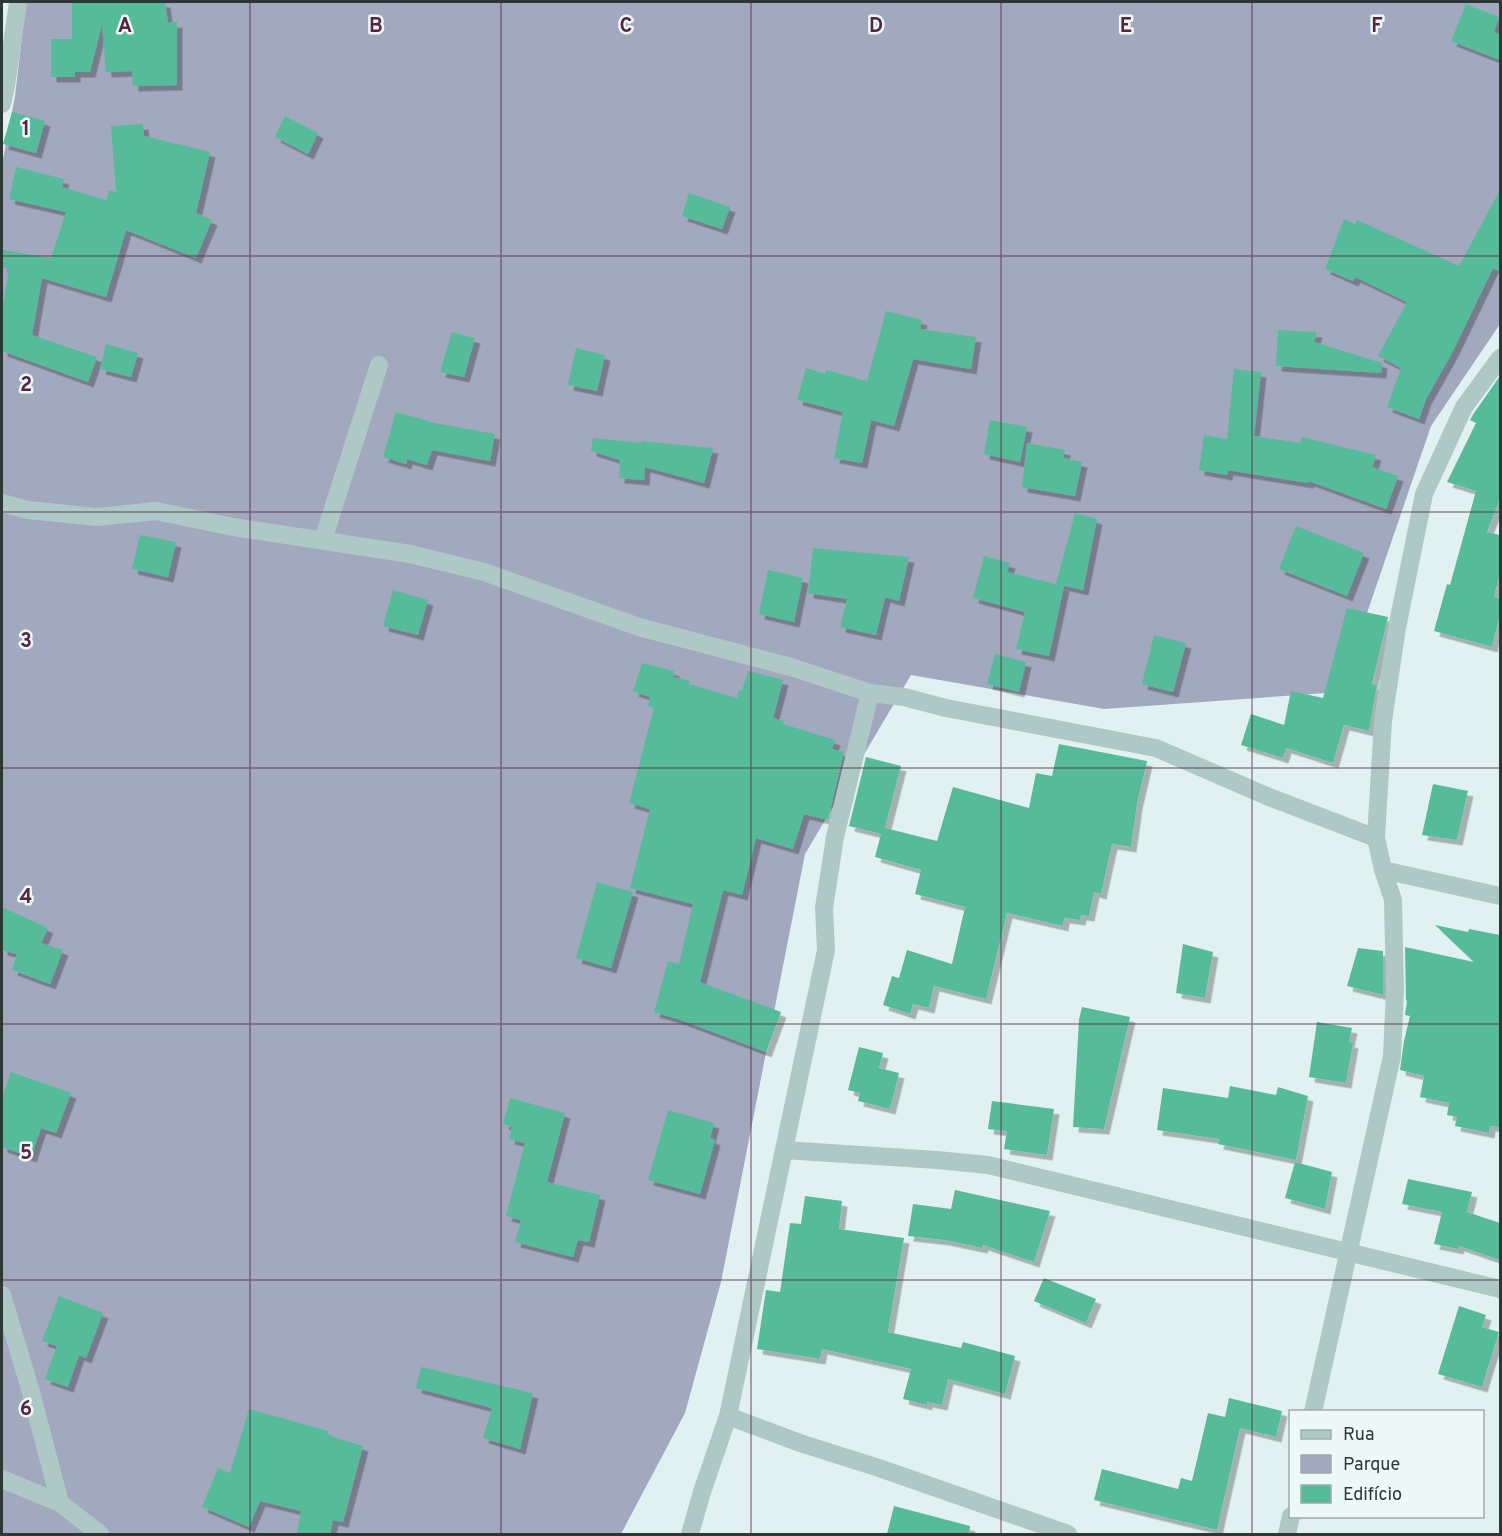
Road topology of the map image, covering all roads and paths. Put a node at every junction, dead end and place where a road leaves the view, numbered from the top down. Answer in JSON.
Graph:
{"nodes":[{"id":1,"x":18,"y":2,"type":"edge"},
{"id":2,"x":2,"y":104,"type":"edge"},
{"id":3,"x":1500,"y":358,"type":"edge"},
{"id":4,"x":379,"y":365,"type":"dead end"},
{"id":5,"x":2,"y":503,"type":"edge"},
{"id":6,"x":323,"y":540,"type":"junction"},
{"id":7,"x":870,"y":693,"type":"junction"},
{"id":8,"x":1376,"y":838,"type":"junction"},
{"id":9,"x":1383,"y":870,"type":"junction"},
{"id":10,"x":1500,"y":896,"type":"edge"},
{"id":11,"x":784,"y":1150,"type":"junction"},
{"id":12,"x":1348,"y":1252,"type":"junction"},
{"id":13,"x":1500,"y":1289,"type":"edge"},
{"id":14,"x":2,"y":1295,"type":"edge"},
{"id":15,"x":1313,"y":1410,"type":"edge"},
{"id":16,"x":728,"y":1416,"type":"junction"},
{"id":17,"x":2,"y":1479,"type":"edge"},
{"id":18,"x":60,"y":1503,"type":"junction"},
{"id":19,"x":1291,"y":1518,"type":"edge"},
{"id":20,"x":100,"y":1534,"type":"edge"},
{"id":21,"x":690,"y":1534,"type":"edge"},
{"id":22,"x":1068,"y":1534,"type":"edge"},
{"id":23,"x":1287,"y":1534,"type":"edge"}],
"edges":[{"from":1,"to":2,"type":"street"},
{"from":3,"to":8,"type":"street"},
{"from":4,"to":6,"type":"street"},
{"from":5,"to":6,"type":"street"},
{"from":6,"to":7,"type":"street"},
{"from":7,"to":8,"type":"street"},
{"from":7,"to":11,"type":"street"},
{"from":8,"to":9,"type":"street"},
{"from":9,"to":10,"type":"street"},
{"from":9,"to":12,"type":"street"},
{"from":11,"to":12,"type":"street"},
{"from":11,"to":16,"type":"street"},
{"from":12,"to":13,"type":"street"},
{"from":12,"to":15,"type":"street"},
{"from":14,"to":18,"type":"street"},
{"from":16,"to":21,"type":"street"},
{"from":16,"to":22,"type":"street"},
{"from":17,"to":18,"type":"street"},
{"from":18,"to":20,"type":"street"},
{"from":19,"to":23,"type":"street"}]}
